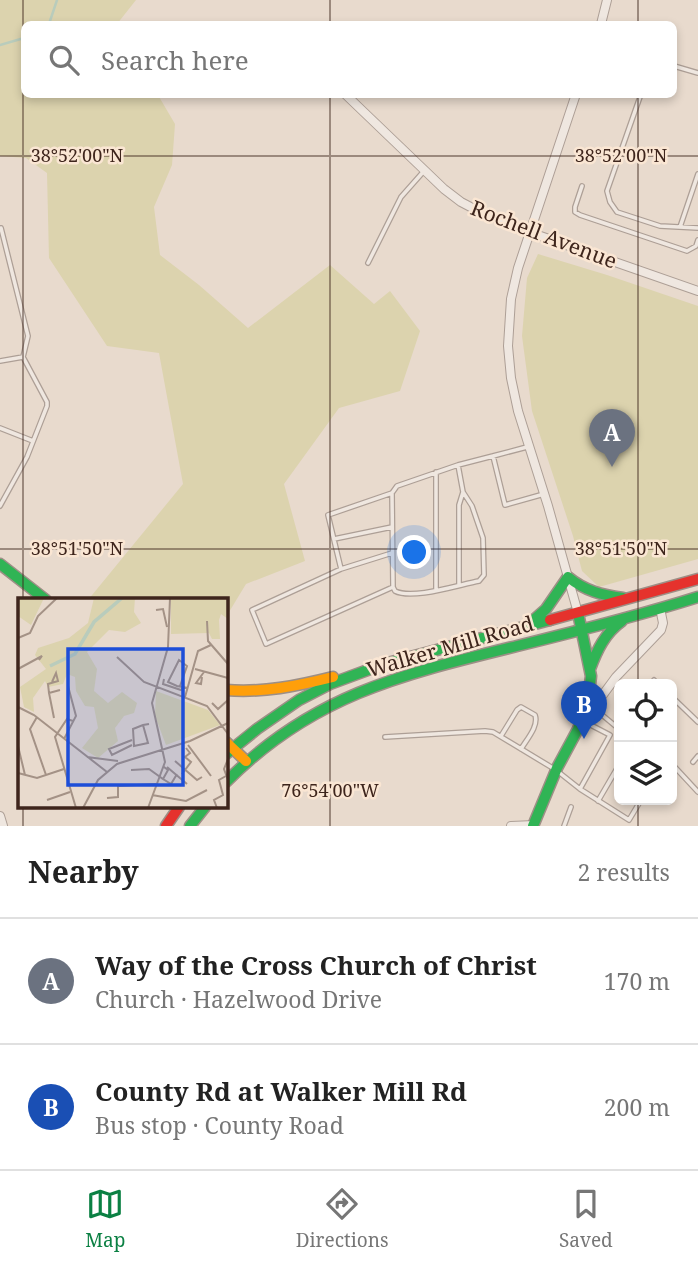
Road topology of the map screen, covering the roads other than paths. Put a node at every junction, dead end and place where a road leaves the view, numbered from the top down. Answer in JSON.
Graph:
{"nodes":[{"id":1,"x":607,"y":0,"type":"edge"},
{"id":2,"x":602,"y":21,"type":"edge"},
{"id":3,"x":677,"y":67,"type":"edge"},
{"id":4,"x":698,"y":73,"type":"edge"},
{"id":5,"x":349,"y":98,"type":"edge"},
{"id":6,"x":575,"y":98,"type":"edge"},
{"id":7,"x":640,"y":98,"type":"edge"},
{"id":8,"x":424,"y":171,"type":"junction"},
{"id":9,"x":698,"y":174,"type":"edge"},
{"id":10,"x":582,"y":186,"type":"dead end"},
{"id":11,"x":680,"y":227,"type":"junction"},
{"id":12,"x":1,"y":228,"type":"edge"},
{"id":13,"x":698,"y":228,"type":"edge"},
{"id":14,"x":529,"y":232,"type":"junction"},
{"id":15,"x":698,"y":240,"type":"edge"},
{"id":16,"x":368,"y":263,"type":"dead end"},
{"id":17,"x":698,"y":290,"type":"edge"},
{"id":18,"x":23,"y":357,"type":"junction"},
{"id":19,"x":0,"y":361,"type":"edge"},
{"id":20,"x":0,"y":428,"type":"edge"},
{"id":21,"x":33,"y":441,"type":"junction"},
{"id":22,"x":529,"y":446,"type":"junction"},
{"id":23,"x":493,"y":456,"type":"junction"},
{"id":24,"x":458,"y":465,"type":"junction"},
{"id":25,"x":436,"y":472,"type":"junction"},
{"id":26,"x":463,"y":492,"type":"junction"},
{"id":27,"x":392,"y":493,"type":"junction"},
{"id":28,"x":544,"y":494,"type":"junction"},
{"id":29,"x":0,"y":506,"type":"edge"},
{"id":30,"x":392,"y":527,"type":"junction"},
{"id":31,"x":334,"y":539,"type":"junction"},
{"id":32,"x":392,"y":553,"type":"junction"},
{"id":33,"x":0,"y":564,"type":"edge"},
{"id":34,"x":341,"y":569,"type":"junction"},
{"id":35,"x":568,"y":577,"type":"junction"},
{"id":36,"x":698,"y":579,"type":"edge"},
{"id":37,"x":459,"y":585,"type":"junction"},
{"id":38,"x":393,"y":587,"type":"junction"},
{"id":39,"x":436,"y":590,"type":"junction"},
{"id":40,"x":698,"y":597,"type":"edge"},
{"id":41,"x":43,"y":598,"type":"edge"},
{"id":42,"x":629,"y":599,"type":"junction"},
{"id":43,"x":660,"y":608,"type":"junction"},
{"id":44,"x":578,"y":612,"type":"junction"},
{"id":45,"x":629,"y":616,"type":"junction"},
{"id":46,"x":526,"y":627,"type":"junction"},
{"id":47,"x":582,"y":629,"type":"junction"},
{"id":48,"x":384,"y":664,"type":"junction"},
{"id":49,"x":590,"y":669,"type":"junction"},
{"id":50,"x":228,"y":690,"type":"edge"},
{"id":51,"x":677,"y":702,"type":"edge"},
{"id":52,"x":593,"y":708,"type":"junction"},
{"id":53,"x":698,"y":722,"type":"edge"},
{"id":54,"x":581,"y":725,"type":"junction"},
{"id":55,"x":614,"y":726,"type":"edge"},
{"id":56,"x":614,"y":731,"type":"edge"},
{"id":57,"x":610,"y":735,"type":"junction"},
{"id":58,"x":501,"y":736,"type":"junction"},
{"id":59,"x":385,"y":737,"type":"dead end"},
{"id":60,"x":228,"y":748,"type":"edge"},
{"id":61,"x":521,"y":749,"type":"junction"},
{"id":62,"x":698,"y":756,"type":"edge"},
{"id":63,"x":246,"y":761,"type":"junction"},
{"id":64,"x":693,"y":762,"type":"dead end"},
{"id":65,"x":677,"y":769,"type":"edge"},
{"id":66,"x":556,"y":770,"type":"junction"},
{"id":67,"x":614,"y":774,"type":"edge"},
{"id":68,"x":228,"y":780,"type":"edge"},
{"id":69,"x":580,"y":789,"type":"junction"},
{"id":70,"x":698,"y":792,"type":"edge"},
{"id":71,"x":598,"y":801,"type":"junction"},
{"id":72,"x":638,"y":805,"type":"edge"},
{"id":73,"x":571,"y":807,"type":"dead end"},
{"id":74,"x":178,"y":808,"type":"edge"},
{"id":75,"x":204,"y":808,"type":"edge"},
{"id":76,"x":0,"y":817,"type":"edge"},
{"id":77,"x":534,"y":825,"type":"edge"},
{"id":78,"x":3,"y":826,"type":"edge"},
{"id":79,"x":166,"y":826,"type":"edge"},
{"id":80,"x":190,"y":826,"type":"edge"},
{"id":81,"x":511,"y":826,"type":"edge"},
{"id":82,"x":564,"y":826,"type":"edge"}],
"edges":[{"from":1,"to":2,"type":"street"},
{"from":3,"to":4,"type":"lane"},
{"from":5,"to":8,"type":"street","name":"Rochell Avenue"},
{"from":6,"to":14,"type":"street"},
{"from":7,"to":11,"type":"lane"},
{"from":8,"to":14,"type":"street","name":"Rochell Avenue"},
{"from":8,"to":16,"type":"lane"},
{"from":9,"to":11,"type":"lane"},
{"from":10,"to":15,"type":"lane"},
{"from":11,"to":13,"type":"lane"},
{"from":12,"to":18,"type":"lane"},
{"from":14,"to":17,"type":"street","name":"Rochell Avenue"},
{"from":14,"to":22,"type":"street"},
{"from":18,"to":19,"type":"lane"},
{"from":18,"to":21,"type":"lane"},
{"from":20,"to":21,"type":"lane"},
{"from":21,"to":29,"type":"lane"},
{"from":22,"to":23,"type":"lane"},
{"from":22,"to":28,"type":"street"},
{"from":23,"to":24,"type":"lane"},
{"from":23,"to":28,"type":"lane"},
{"from":24,"to":25,"type":"lane"},
{"from":24,"to":26,"type":"lane"},
{"from":25,"to":27,"type":"lane"},
{"from":25,"to":39,"type":"lane"},
{"from":26,"to":37,"type":"lane"},
{"from":26,"to":37,"type":"lane"},
{"from":27,"to":30,"type":"lane"},
{"from":27,"to":31,"type":"lane"},
{"from":28,"to":35,"type":"street"},
{"from":30,"to":31,"type":"lane"},
{"from":30,"to":32,"type":"lane"},
{"from":31,"to":34,"type":"lane"},
{"from":32,"to":34,"type":"lane"},
{"from":32,"to":38,"type":"lane"},
{"from":33,"to":41,"type":"main road"},
{"from":34,"to":38,"type":"lane"},
{"from":35,"to":42,"type":"main road"},
{"from":35,"to":44,"type":"street"},
{"from":35,"to":46,"type":"main road"},
{"from":36,"to":42,"type":"main road","name":"Walker Mill Road"},
{"from":37,"to":39,"type":"lane"},
{"from":38,"to":39,"type":"lane"},
{"from":40,"to":43,"type":"main road","name":"Walker Mill Road"},
{"from":42,"to":44,"type":"main road","name":"Walker Mill Road"},
{"from":43,"to":45,"type":"main road","name":"Walker Mill Road"},
{"from":43,"to":52,"type":"street"},
{"from":44,"to":46,"type":"main road","name":"Walker Mill Road"},
{"from":44,"to":47,"type":"main road"},
{"from":45,"to":47,"type":"main road","name":"Walker Mill Road"},
{"from":45,"to":49,"type":"main road"},
{"from":46,"to":48,"type":"main road","name":"Walker Mill Road"},
{"from":47,"to":49,"type":"main road"},
{"from":47,"to":63,"type":"main road","name":"Walker Mill Road"},
{"from":48,"to":50,"type":"main road"},
{"from":48,"to":60,"type":"main road","name":"Walker Mill Road"},
{"from":49,"to":54,"type":"main road"},
{"from":51,"to":53,"type":"lane"},
{"from":52,"to":54,"type":"street"},
{"from":52,"to":55,"type":"lane"},
{"from":54,"to":57,"type":"lane"},
{"from":54,"to":66,"type":"main road"},
{"from":56,"to":57,"type":"lane"},
{"from":57,"to":69,"type":"lane"},
{"from":58,"to":59,"type":"lane"},
{"from":58,"to":61,"type":"lane"},
{"from":58,"to":61,"type":"lane"},
{"from":60,"to":63,"type":"main road","name":"Walker Mill Road"},
{"from":61,"to":66,"type":"lane"},
{"from":62,"to":64,"type":"lane"},
{"from":63,"to":68,"type":"main road"},
{"from":65,"to":70,"type":"lane"},
{"from":66,"to":69,"type":"lane"},
{"from":66,"to":77,"type":"main road"},
{"from":67,"to":71,"type":"lane"},
{"from":69,"to":71,"type":"lane"},
{"from":71,"to":72,"type":"lane"},
{"from":73,"to":82,"type":"lane"},
{"from":74,"to":79,"type":"main road"},
{"from":75,"to":80,"type":"main road"},
{"from":76,"to":78,"type":"street"},
{"from":77,"to":81,"type":"street"}]}
